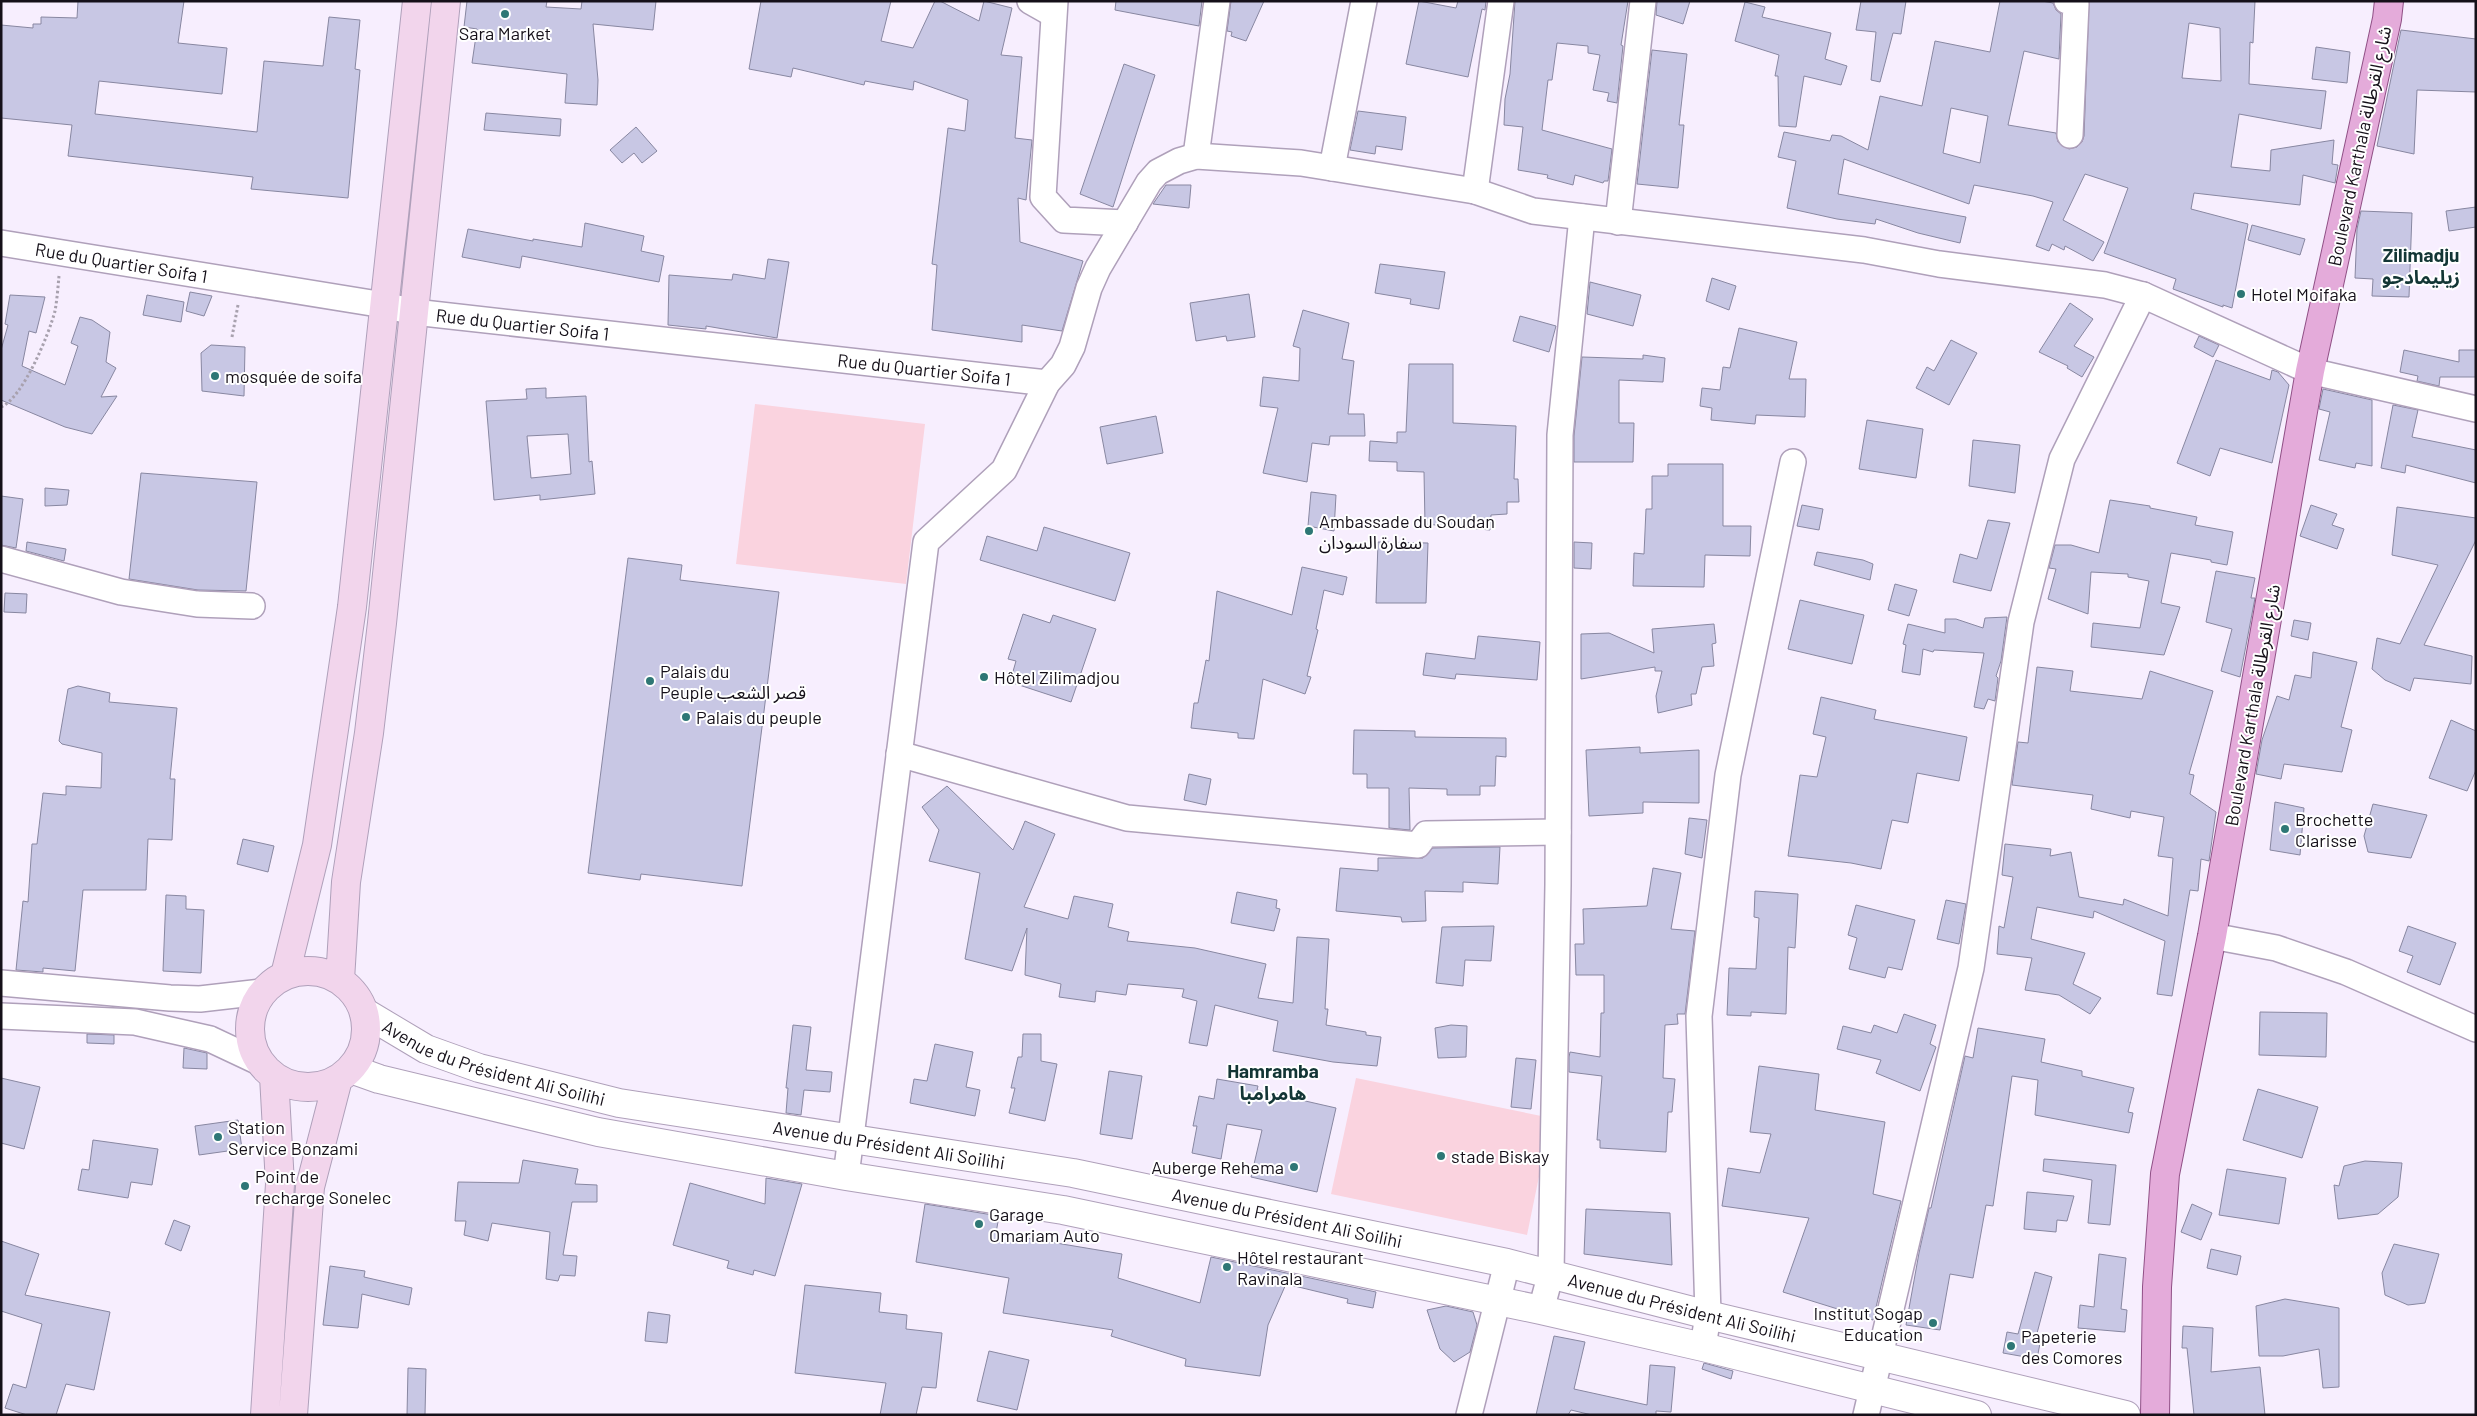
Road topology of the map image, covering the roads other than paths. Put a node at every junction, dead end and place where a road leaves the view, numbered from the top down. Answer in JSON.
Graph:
{"nodes":[{"id":1,"x":417,"y":1,"type":"edge"},
{"id":2,"x":446,"y":1,"type":"edge"},
{"id":3,"x":1030,"y":1,"type":"edge"},
{"id":4,"x":1217,"y":1,"type":"edge"},
{"id":5,"x":1364,"y":1,"type":"edge"},
{"id":6,"x":1501,"y":1,"type":"edge"},
{"id":7,"x":1643,"y":1,"type":"edge"},
{"id":8,"x":2066,"y":1,"type":"edge"},
{"id":9,"x":2389,"y":1,"type":"edge"},
{"id":10,"x":1054,"y":7,"type":"edge"},
{"id":11,"x":2070,"y":135,"type":"dead end"},
{"id":12,"x":1196,"y":156,"type":"junction"},
{"id":13,"x":1332,"y":168,"type":"junction"},
{"id":14,"x":1476,"y":190,"type":"junction"},
{"id":15,"x":1582,"y":217,"type":"junction"},
{"id":16,"x":1618,"y":222,"type":"junction"},
{"id":17,"x":1125,"y":224,"type":"junction"},
{"id":18,"x":1,"y":243,"type":"edge"},
{"id":19,"x":2143,"y":295,"type":"junction"},
{"id":20,"x":384,"y":305,"type":"junction"},
{"id":21,"x":414,"y":312,"type":"junction"},
{"id":22,"x":2310,"y":371,"type":"junction"},
{"id":23,"x":1047,"y":383,"type":"junction"},
{"id":24,"x":2476,"y":409,"type":"edge"},
{"id":25,"x":1793,"y":462,"type":"dead end"},
{"id":26,"x":1,"y":559,"type":"edge"},
{"id":27,"x":252,"y":606,"type":"dead end"},
{"id":28,"x":899,"y":754,"type":"junction"},
{"id":29,"x":1558,"y":832,"type":"junction"},
{"id":30,"x":2212,"y":936,"type":"junction"},
{"id":31,"x":285,"y":975,"type":"junction"},
{"id":32,"x":340,"y":980,"type":"junction"},
{"id":33,"x":1,"y":983,"type":"edge"},
{"id":34,"x":262,"y":992,"type":"junction"},
{"id":35,"x":364,"y":1012,"type":"junction"},
{"id":36,"x":1,"y":1016,"type":"edge"},
{"id":37,"x":2476,"y":1029,"type":"edge"},
{"id":38,"x":267,"y":1070,"type":"junction"},
{"id":39,"x":344,"y":1074,"type":"junction"},
{"id":40,"x":852,"y":1140,"type":"junction"},
{"id":41,"x":846,"y":1176,"type":"junction"},
{"id":42,"x":1507,"y":1263,"type":"junction"},
{"id":43,"x":1551,"y":1273,"type":"junction"},
{"id":44,"x":1496,"y":1301,"type":"junction"},
{"id":45,"x":1542,"y":1310,"type":"junction"},
{"id":46,"x":1708,"y":1316,"type":"junction"},
{"id":47,"x":1703,"y":1347,"type":"junction"},
{"id":48,"x":1879,"y":1356,"type":"junction"},
{"id":49,"x":1872,"y":1388,"type":"junction"},
{"id":50,"x":265,"y":1415,"type":"edge"},
{"id":51,"x":293,"y":1415,"type":"edge"},
{"id":52,"x":1469,"y":1415,"type":"edge"},
{"id":53,"x":1866,"y":1415,"type":"edge"},
{"id":54,"x":1977,"y":1415,"type":"edge"},
{"id":55,"x":2126,"y":1415,"type":"edge"},
{"id":56,"x":2155,"y":1415,"type":"edge"}],
"edges":[{"from":1,"to":20,"type":"main road"},
{"from":2,"to":21,"type":"main road"},
{"from":3,"to":10,"type":"street"},
{"from":4,"to":12,"type":"street"},
{"from":5,"to":13,"type":"street"},
{"from":6,"to":14,"type":"street"},
{"from":7,"to":16,"type":"street"},
{"from":8,"to":11,"type":"street"},
{"from":9,"to":22,"type":"main road","name":"Boulevard Karthala شارع القرطالة"},
{"from":10,"to":17,"type":"street"},
{"from":12,"to":13,"type":"street"},
{"from":12,"to":17,"type":"street"},
{"from":13,"to":14,"type":"street"},
{"from":14,"to":15,"type":"street"},
{"from":15,"to":16,"type":"street"},
{"from":15,"to":29,"type":"street"},
{"from":16,"to":19,"type":"street"},
{"from":17,"to":23,"type":"street"},
{"from":18,"to":20,"type":"street","name":"Rue du Quartier Soifa 1"},
{"from":19,"to":22,"type":"street"},
{"from":19,"to":48,"type":"street"},
{"from":20,"to":21,"type":"street","name":"Rue du Quartier Soifa 1"},
{"from":20,"to":31,"type":"main road"},
{"from":21,"to":23,"type":"street","name":"Rue du Quartier Soifa 1"},
{"from":21,"to":32,"type":"main road"},
{"from":22,"to":24,"type":"street"},
{"from":22,"to":30,"type":"main road","name":"Boulevard Karthala شارع القرطالة"},
{"from":23,"to":28,"type":"street"},
{"from":25,"to":46,"type":"street"},
{"from":26,"to":27,"type":"street"},
{"from":28,"to":29,"type":"street"},
{"from":28,"to":40,"type":"street"},
{"from":29,"to":43,"type":"street"},
{"from":30,"to":37,"type":"street"},
{"from":30,"to":56,"type":"main road","name":"Boulevard Karthala شارع القرطالة"},
{"from":31,"to":32,"type":"main road"},
{"from":31,"to":34,"type":"main road"},
{"from":32,"to":35,"type":"main road"},
{"from":33,"to":34,"type":"street"},
{"from":34,"to":38,"type":"main road"},
{"from":35,"to":39,"type":"main road"},
{"from":35,"to":40,"type":"street","name":"Avenue du Président Ali Soilihi"},
{"from":36,"to":38,"type":"street"},
{"from":38,"to":39,"type":"main road"},
{"from":38,"to":50,"type":"main road"},
{"from":39,"to":41,"type":"street","name":"Avenue du Président Ali Soilihi"},
{"from":39,"to":51,"type":"main road"},
{"from":40,"to":41,"type":"street"},
{"from":40,"to":42,"type":"street","name":"Avenue du Président Ali Soilihi"},
{"from":41,"to":44,"type":"street","name":"Avenue du Président Ali Soilihi"},
{"from":42,"to":43,"type":"street","name":"Avenue du Président Ali Soilihi"},
{"from":42,"to":44,"type":"street"},
{"from":43,"to":45,"type":"street"},
{"from":43,"to":46,"type":"street","name":"Avenue du Président Ali Soilihi"},
{"from":44,"to":45,"type":"street","name":"Avenue du Président Ali Soilihi"},
{"from":44,"to":52,"type":"street"},
{"from":45,"to":47,"type":"street","name":"Avenue du Président Ali Soilihi"},
{"from":46,"to":47,"type":"street"},
{"from":46,"to":48,"type":"street","name":"Avenue du Président Ali Soilihi"},
{"from":47,"to":49,"type":"street","name":"Avenue du Président Ali Soilihi"},
{"from":48,"to":49,"type":"street"},
{"from":48,"to":55,"type":"street","name":"Avenue du Président Ali Soilihi"},
{"from":49,"to":53,"type":"street"},
{"from":49,"to":54,"type":"street","name":"Avenue du Président Ali Soilihi"}]}
